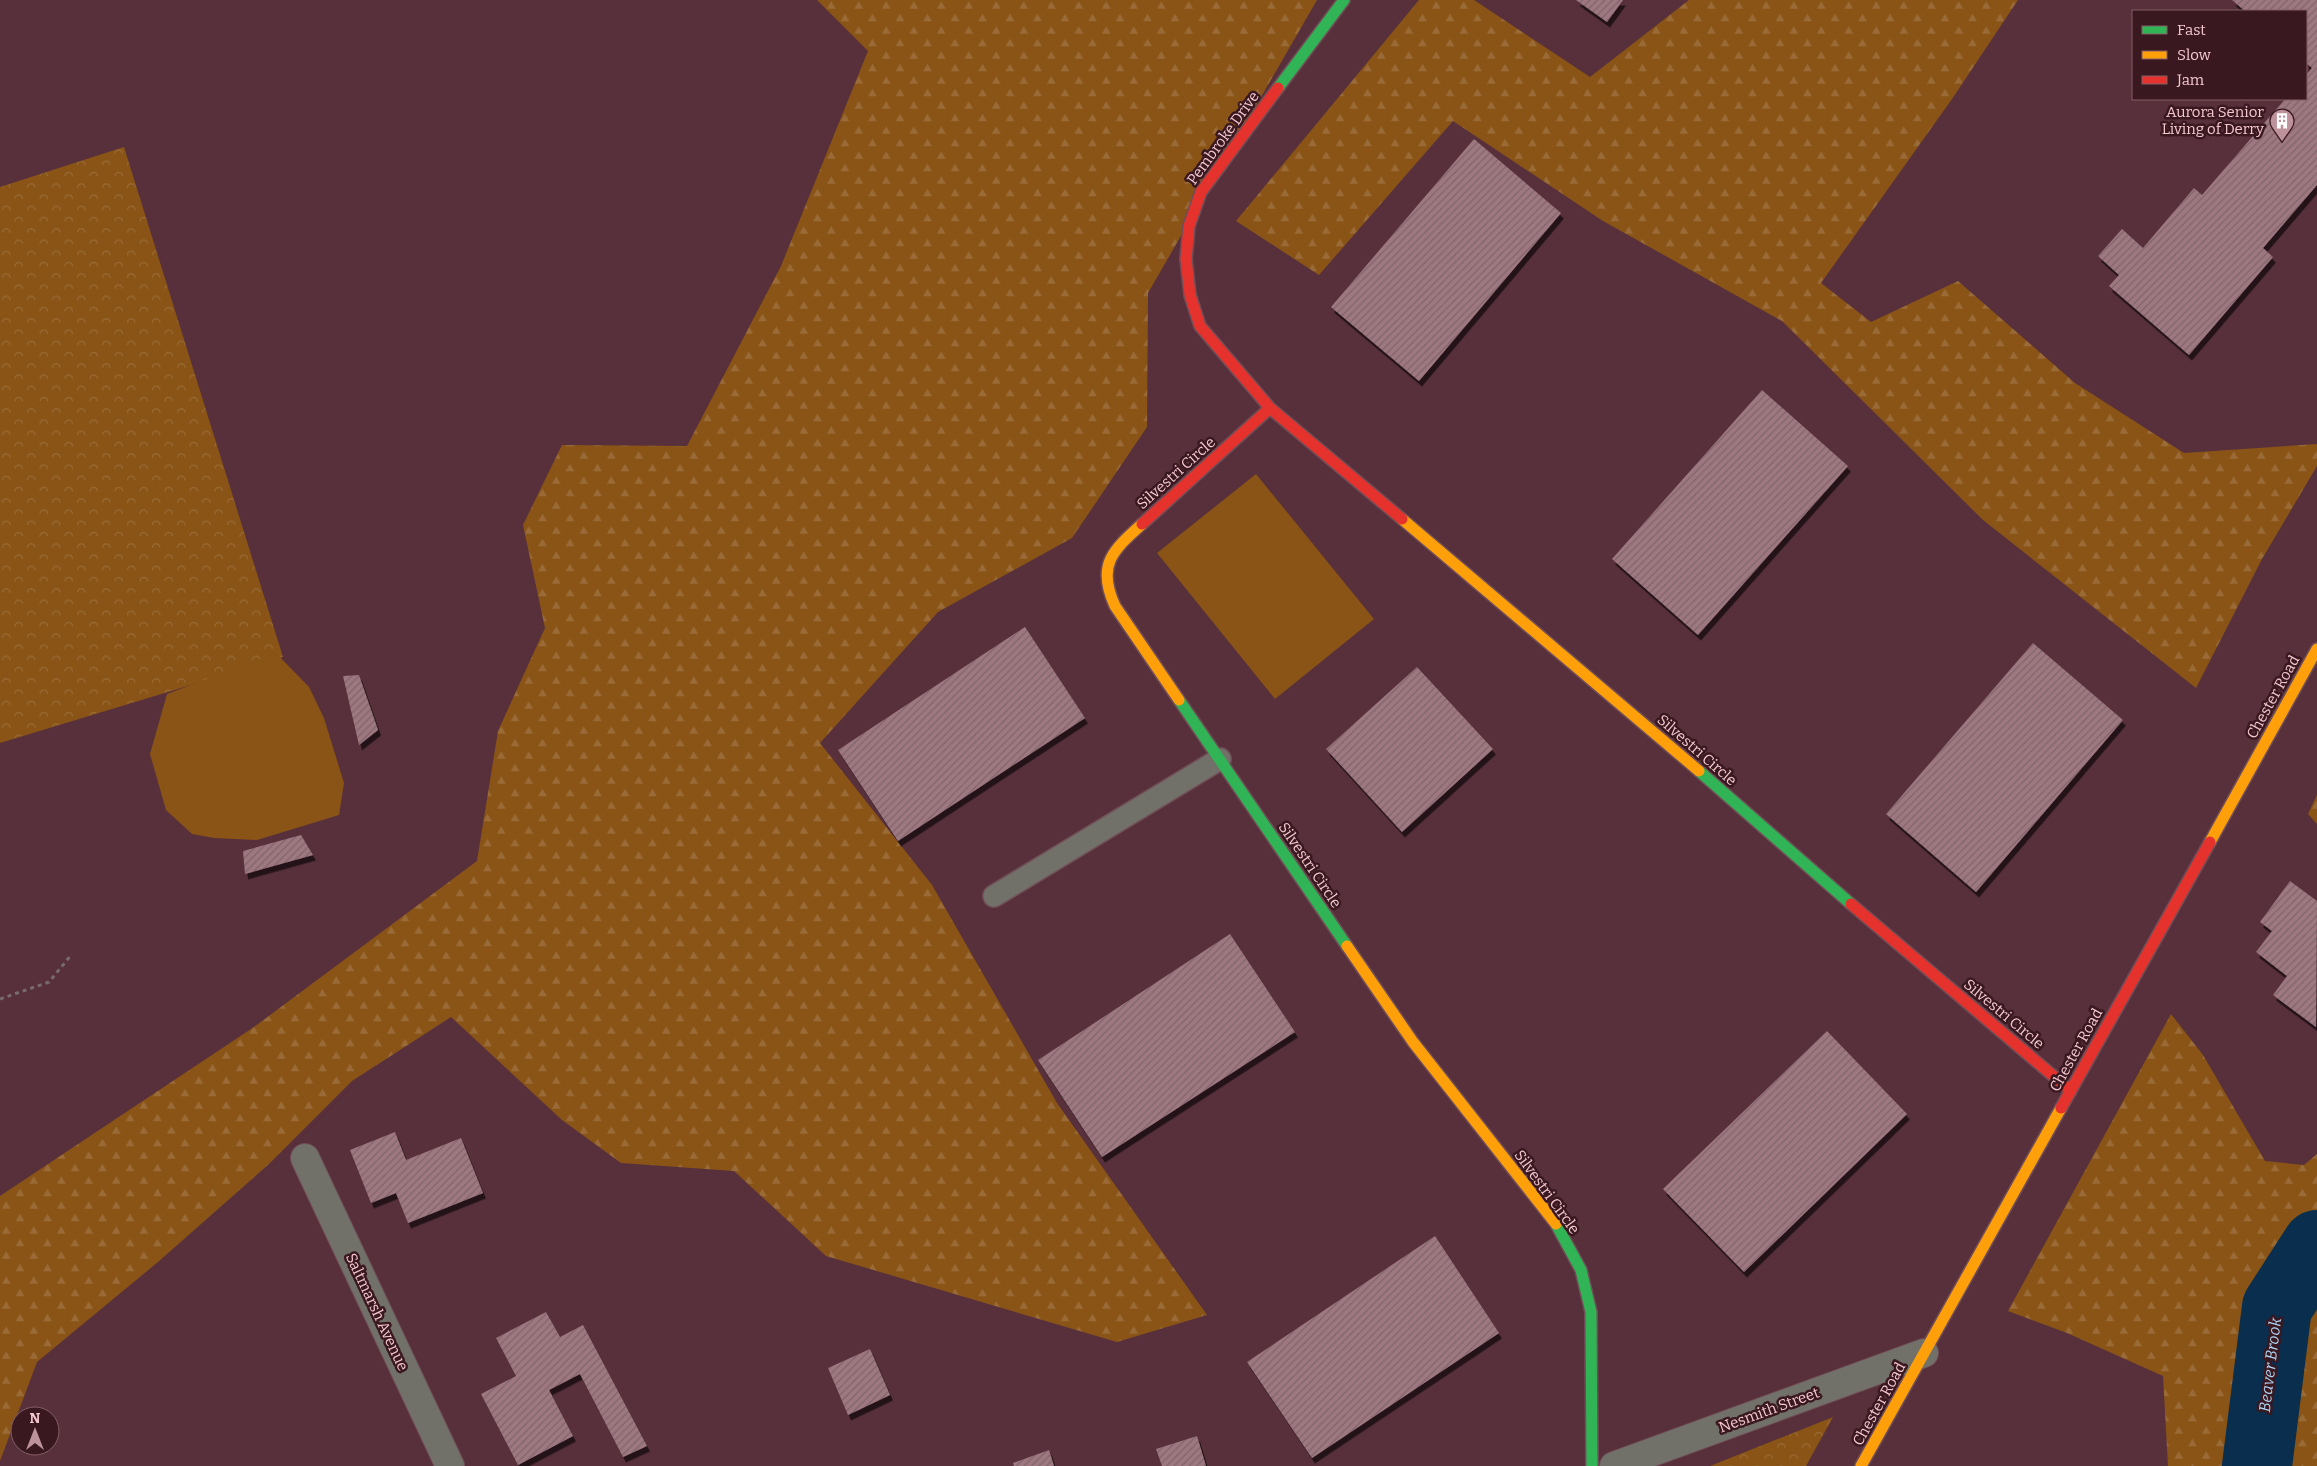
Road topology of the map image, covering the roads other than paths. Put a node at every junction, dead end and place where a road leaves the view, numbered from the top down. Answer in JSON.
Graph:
{"nodes":[{"id":1,"x":1344,"y":0,"type":"edge"},
{"id":2,"x":1270,"y":408,"type":"junction"},
{"id":3,"x":2317,"y":649,"type":"edge"},
{"id":4,"x":1220,"y":760,"type":"junction"},
{"id":5,"x":994,"y":896,"type":"dead end"},
{"id":6,"x":2071,"y":1090,"type":"junction"},
{"id":7,"x":305,"y":1158,"type":"dead end"},
{"id":8,"x":1924,"y":1353,"type":"junction"},
{"id":9,"x":450,"y":1466,"type":"edge"},
{"id":10,"x":1592,"y":1466,"type":"edge"},
{"id":11,"x":1614,"y":1466,"type":"edge"},
{"id":12,"x":1861,"y":1466,"type":"edge"}],
"edges":[{"from":1,"to":2,"type":"street","name":"Pembroke Drive"},
{"from":2,"to":4,"type":"street","name":"Silvestri Circle"},
{"from":2,"to":6,"type":"street","name":"Silvestri Circle"},
{"from":3,"to":6,"type":"street","name":"Chester Road"},
{"from":4,"to":5,"type":"lane"},
{"from":4,"to":10,"type":"street","name":"Silvestri Circle"},
{"from":6,"to":8,"type":"street","name":"Chester Road"},
{"from":7,"to":9,"type":"street","name":"Saltmarsh Avenue"},
{"from":8,"to":11,"type":"street","name":"Nesmith Street"},
{"from":8,"to":12,"type":"street","name":"Chester Road"}]}
